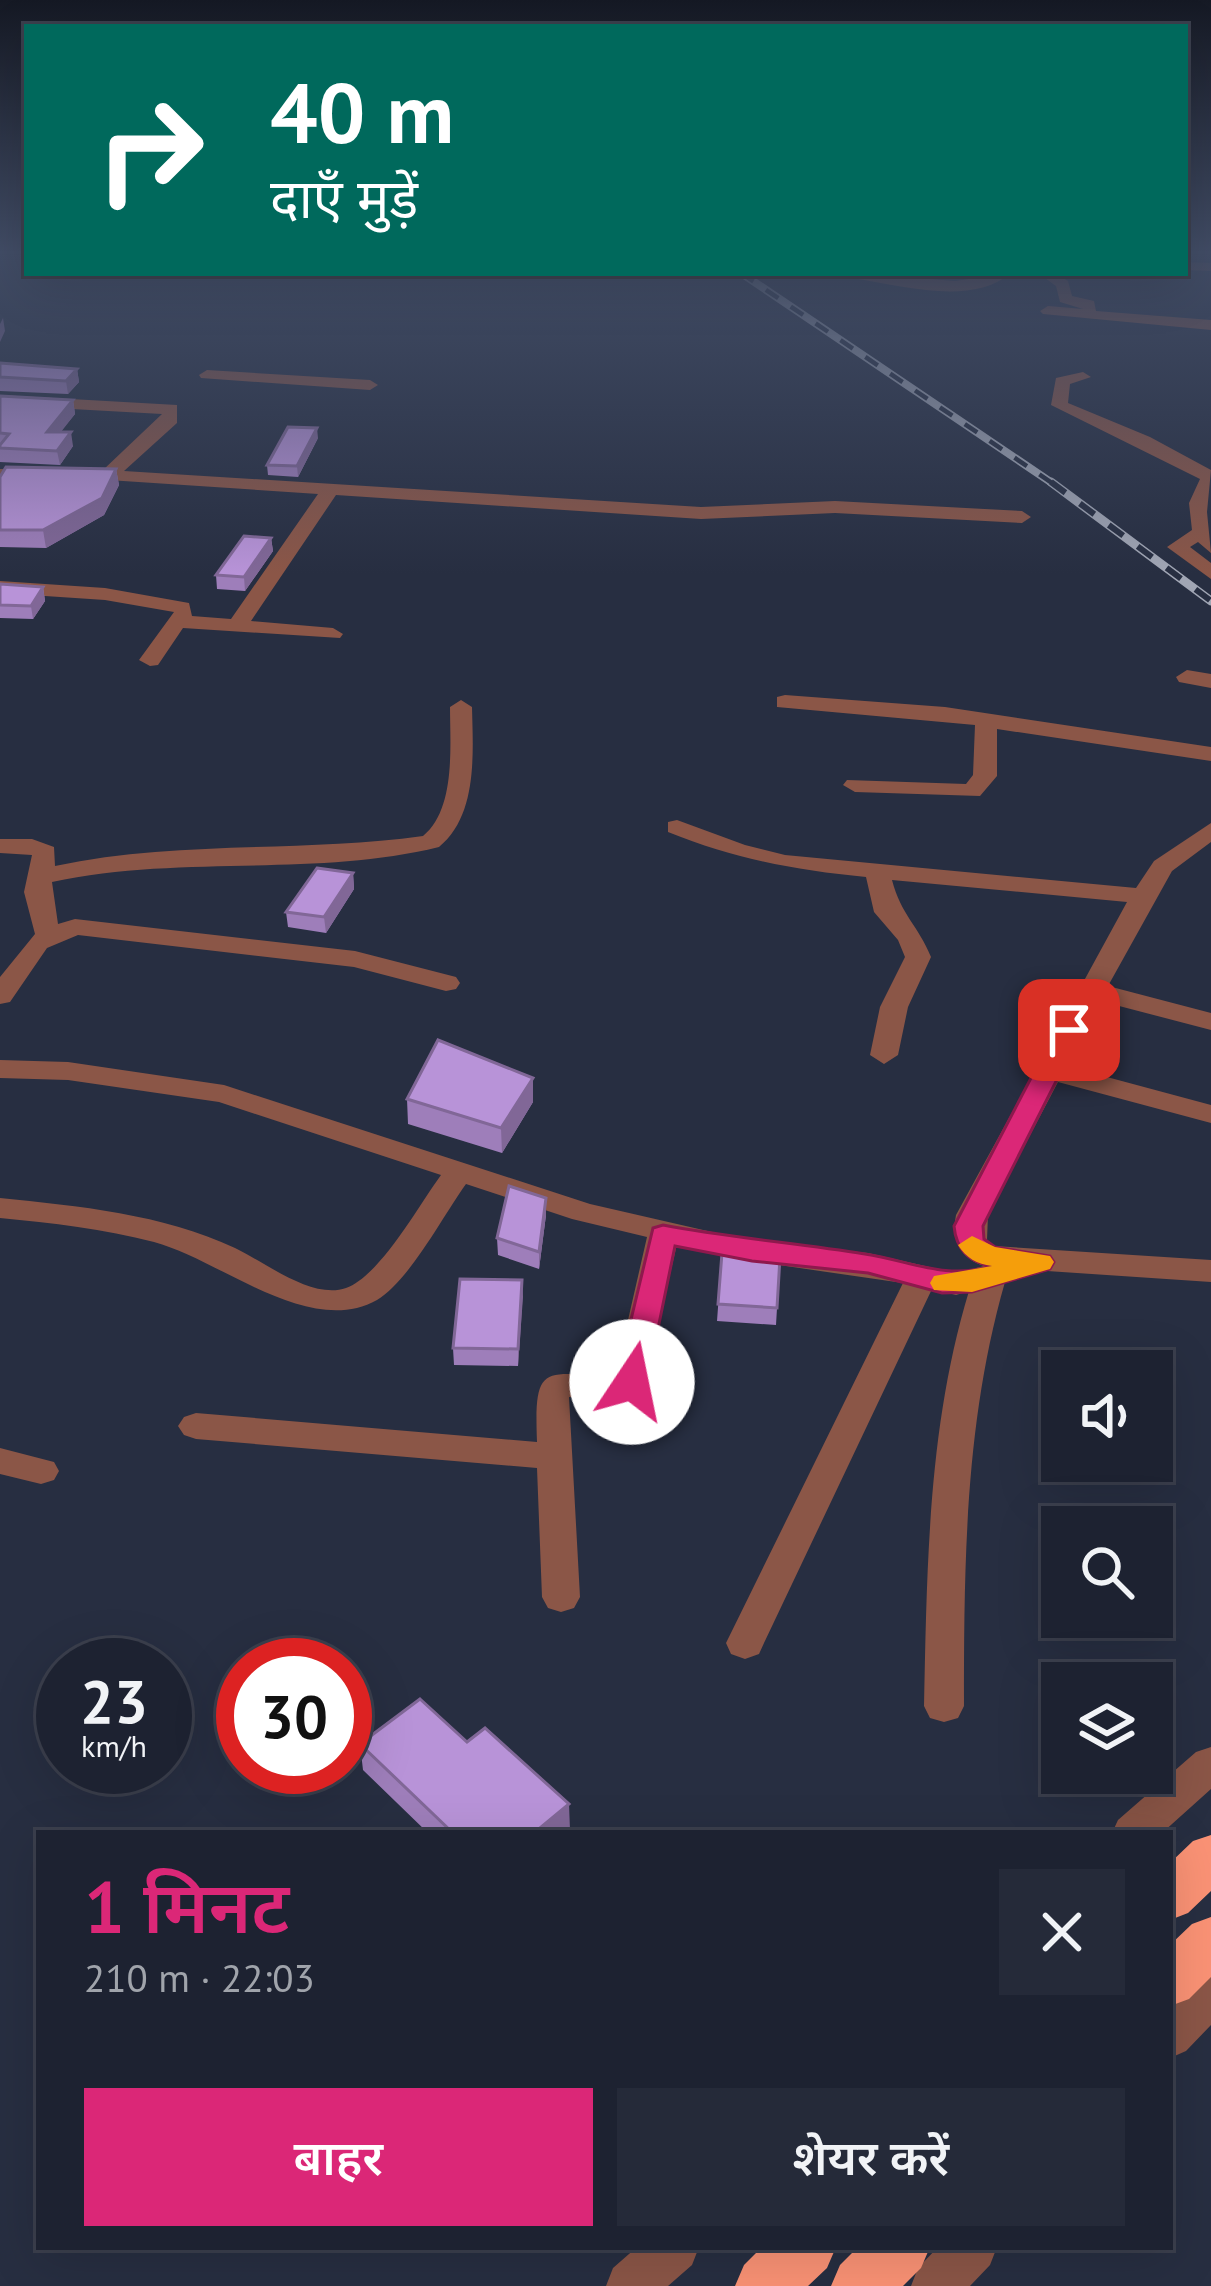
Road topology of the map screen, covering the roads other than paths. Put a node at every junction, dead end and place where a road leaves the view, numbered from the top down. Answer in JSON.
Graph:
{"nodes":[{"id":1,"x":248,"y":361,"type":"dead end"},
{"id":2,"x":207,"y":375,"type":"junction"},
{"id":3,"x":1083,"y":377,"type":"dead end"},
{"id":4,"x":185,"y":383,"type":"dead end"},
{"id":5,"x":370,"y":385,"type":"dead end"},
{"id":6,"x":164,"y":390,"type":"dead end"},
{"id":7,"x":0,"y":400,"type":"edge"},
{"id":8,"x":120,"y":405,"type":"junction"},
{"id":9,"x":0,"y":474,"type":"edge"},
{"id":10,"x":108,"y":475,"type":"junction"},
{"id":11,"x":1210,"y":477,"type":"edge"},
{"id":12,"x":329,"y":492,"type":"junction"},
{"id":13,"x":1205,"y":500,"type":"edge"},
{"id":14,"x":1022,"y":517,"type":"dead end"},
{"id":15,"x":1208,"y":542,"type":"edge"},
{"id":16,"x":1211,"y":573,"type":"edge"},
{"id":17,"x":0,"y":587,"type":"edge"},
{"id":18,"x":178,"y":621,"type":"junction"},
{"id":19,"x":236,"y":626,"type":"junction"},
{"id":20,"x":333,"y":634,"type":"dead end"},
{"id":21,"x":150,"y":660,"type":"dead end"},
{"id":22,"x":1187,"y":677,"type":"dead end"},
{"id":23,"x":1211,"y":682,"type":"edge"},
{"id":24,"x":785,"y":702,"type":"dead end"},
{"id":25,"x":461,"y":707,"type":"dead end"},
{"id":26,"x":986,"y":720,"type":"junction"},
{"id":27,"x":1211,"y":754,"type":"edge"},
{"id":28,"x":855,"y":785,"type":"dead end"},
{"id":29,"x":677,"y":827,"type":"dead end"},
{"id":30,"x":1211,"y":830,"type":"edge"},
{"id":31,"x":0,"y":846,"type":"edge"},
{"id":32,"x":877,"y":870,"type":"junction"},
{"id":33,"x":38,"y":877,"type":"junction"},
{"id":34,"x":1143,"y":896,"type":"junction"},
{"id":35,"x":48,"y":934,"type":"junction"},
{"id":36,"x":446,"y":983,"type":"dead end"},
{"id":37,"x":1091,"y":990,"type":"junction"},
{"id":38,"x":0,"y":996,"type":"edge"},
{"id":39,"x":1211,"y":1022,"type":"edge"},
{"id":40,"x":884,"y":1055,"type":"dead end"},
{"id":41,"x":0,"y":1069,"type":"edge"},
{"id":42,"x":1047,"y":1070,"type":"junction"},
{"id":43,"x":1211,"y":1114,"type":"edge"},
{"id":44,"x":461,"y":1169,"type":"junction"},
{"id":45,"x":0,"y":1208,"type":"edge"},
{"id":46,"x":663,"y":1234,"type":"junction"},
{"id":47,"x":1040,"y":1262,"type":"junction"},
{"id":48,"x":1211,"y":1271,"type":"edge"},
{"id":49,"x":990,"y":1277,"type":"junction"},
{"id":50,"x":921,"y":1279,"type":"junction"},
{"id":51,"x":196,"y":1426,"type":"dead end"},
{"id":52,"x":556,"y":1456,"type":"junction"},
{"id":53,"x":0,"y":1461,"type":"edge"},
{"id":54,"x":41,"y":1471,"type":"dead end"},
{"id":55,"x":560,"y":1597,"type":"dead end"},
{"id":56,"x":745,"y":1643,"type":"dead end"},
{"id":57,"x":944,"y":1706,"type":"dead end"},
{"id":58,"x":1211,"y":1764,"type":"edge"},
{"id":59,"x":1135,"y":1830,"type":"edge"},
{"id":60,"x":1211,"y":1857,"type":"edge"},
{"id":61,"x":1173,"y":1894,"type":"edge"},
{"id":62,"x":1211,"y":1941,"type":"edge"},
{"id":63,"x":1173,"y":1978,"type":"edge"},
{"id":64,"x":1211,"y":1993,"type":"edge"},
{"id":65,"x":1173,"y":2033,"type":"edge"},
{"id":66,"x":671,"y":2250,"type":"edge"},
{"id":67,"x":803,"y":2250,"type":"edge"},
{"id":68,"x":897,"y":2250,"type":"edge"},
{"id":69,"x":969,"y":2250,"type":"edge"},
{"id":70,"x":632,"y":2286,"type":"edge"},
{"id":71,"x":765,"y":2286,"type":"edge"},
{"id":72,"x":861,"y":2286,"type":"edge"},
{"id":73,"x":935,"y":2286,"type":"edge"}],
"edges":[{"from":1,"to":2,"type":"street"},
{"from":2,"to":4,"type":"street"},
{"from":2,"to":5,"type":"street"},
{"from":3,"to":11,"type":"street"},
{"from":6,"to":8,"type":"street"},
{"from":7,"to":8,"type":"street"},
{"from":8,"to":10,"type":"street"},
{"from":9,"to":10,"type":"street"},
{"from":10,"to":12,"type":"street"},
{"from":11,"to":13,"type":"street"},
{"from":12,"to":14,"type":"street"},
{"from":12,"to":19,"type":"street"},
{"from":13,"to":15,"type":"street"},
{"from":15,"to":16,"type":"street"},
{"from":17,"to":18,"type":"street"},
{"from":18,"to":19,"type":"street"},
{"from":18,"to":21,"type":"street"},
{"from":19,"to":20,"type":"street"},
{"from":22,"to":23,"type":"street"},
{"from":24,"to":26,"type":"street"},
{"from":25,"to":33,"type":"street"},
{"from":26,"to":27,"type":"street"},
{"from":26,"to":28,"type":"street"},
{"from":29,"to":32,"type":"street"},
{"from":30,"to":34,"type":"street"},
{"from":31,"to":33,"type":"street"},
{"from":32,"to":34,"type":"street"},
{"from":32,"to":40,"type":"street"},
{"from":33,"to":35,"type":"street"},
{"from":34,"to":37,"type":"street"},
{"from":35,"to":36,"type":"street"},
{"from":35,"to":38,"type":"street"},
{"from":37,"to":39,"type":"street"},
{"from":37,"to":42,"type":"street"},
{"from":41,"to":44,"type":"street"},
{"from":42,"to":43,"type":"street"},
{"from":42,"to":47,"type":"street"},
{"from":44,"to":45,"type":"street"},
{"from":44,"to":46,"type":"street"},
{"from":46,"to":50,"type":"street"},
{"from":46,"to":52,"type":"street"},
{"from":47,"to":48,"type":"street"},
{"from":47,"to":49,"type":"street"},
{"from":49,"to":50,"type":"street"},
{"from":49,"to":57,"type":"street"},
{"from":50,"to":56,"type":"street"},
{"from":51,"to":52,"type":"street"},
{"from":52,"to":55,"type":"street"},
{"from":53,"to":54,"type":"street"},
{"from":58,"to":59,"type":"street"},
{"from":60,"to":61,"type":"highway"},
{"from":62,"to":63,"type":"highway"},
{"from":64,"to":65,"type":"street"},
{"from":66,"to":70,"type":"street"},
{"from":67,"to":71,"type":"highway"},
{"from":68,"to":72,"type":"highway"},
{"from":69,"to":73,"type":"street"}]}
